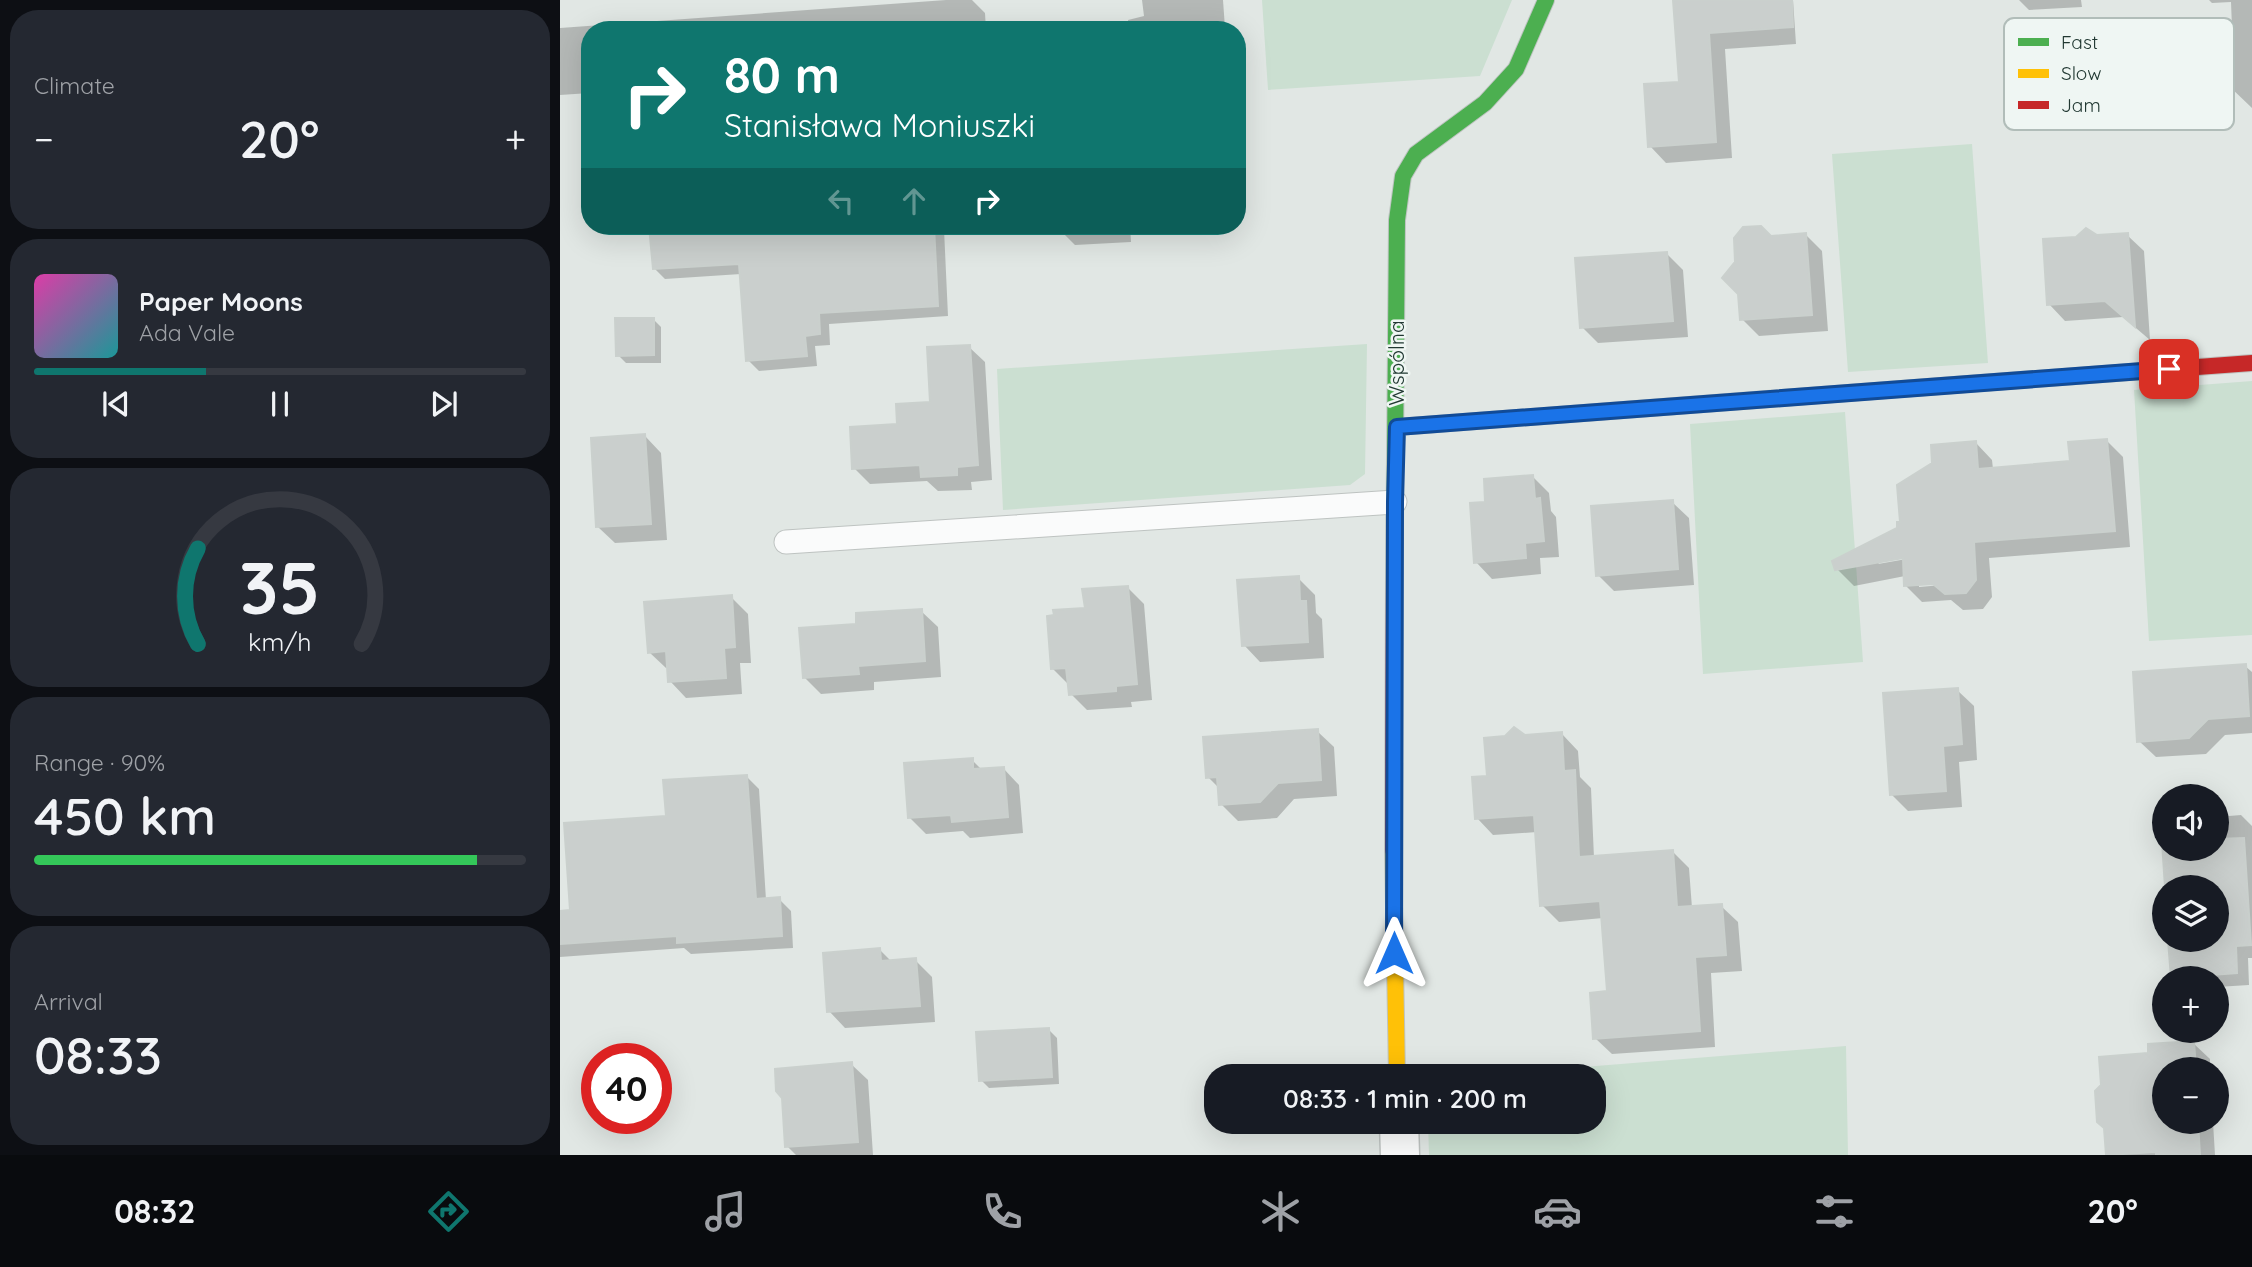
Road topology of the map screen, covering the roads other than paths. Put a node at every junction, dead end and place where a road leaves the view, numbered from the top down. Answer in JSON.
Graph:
{"nodes":[{"id":1,"x":1546,"y":0,"type":"edge"},
{"id":2,"x":2252,"y":363,"type":"edge"},
{"id":3,"x":1397,"y":427,"type":"junction"},
{"id":4,"x":1395,"y":502,"type":"junction"},
{"id":5,"x":786,"y":542,"type":"dead end"},
{"id":6,"x":1398,"y":1064,"type":"edge"},
{"id":7,"x":1399,"y":1134,"type":"edge"},
{"id":8,"x":1400,"y":1155,"type":"edge"}],
"edges":[{"from":1,"to":3,"type":"street","name":"Wspólna"},
{"from":2,"to":3,"type":"street"},
{"from":3,"to":4,"type":"street","name":"Wspólna"},
{"from":4,"to":5,"type":"lane"},
{"from":4,"to":6,"type":"street","name":"Wspólna"},
{"from":7,"to":8,"type":"street"}]}
